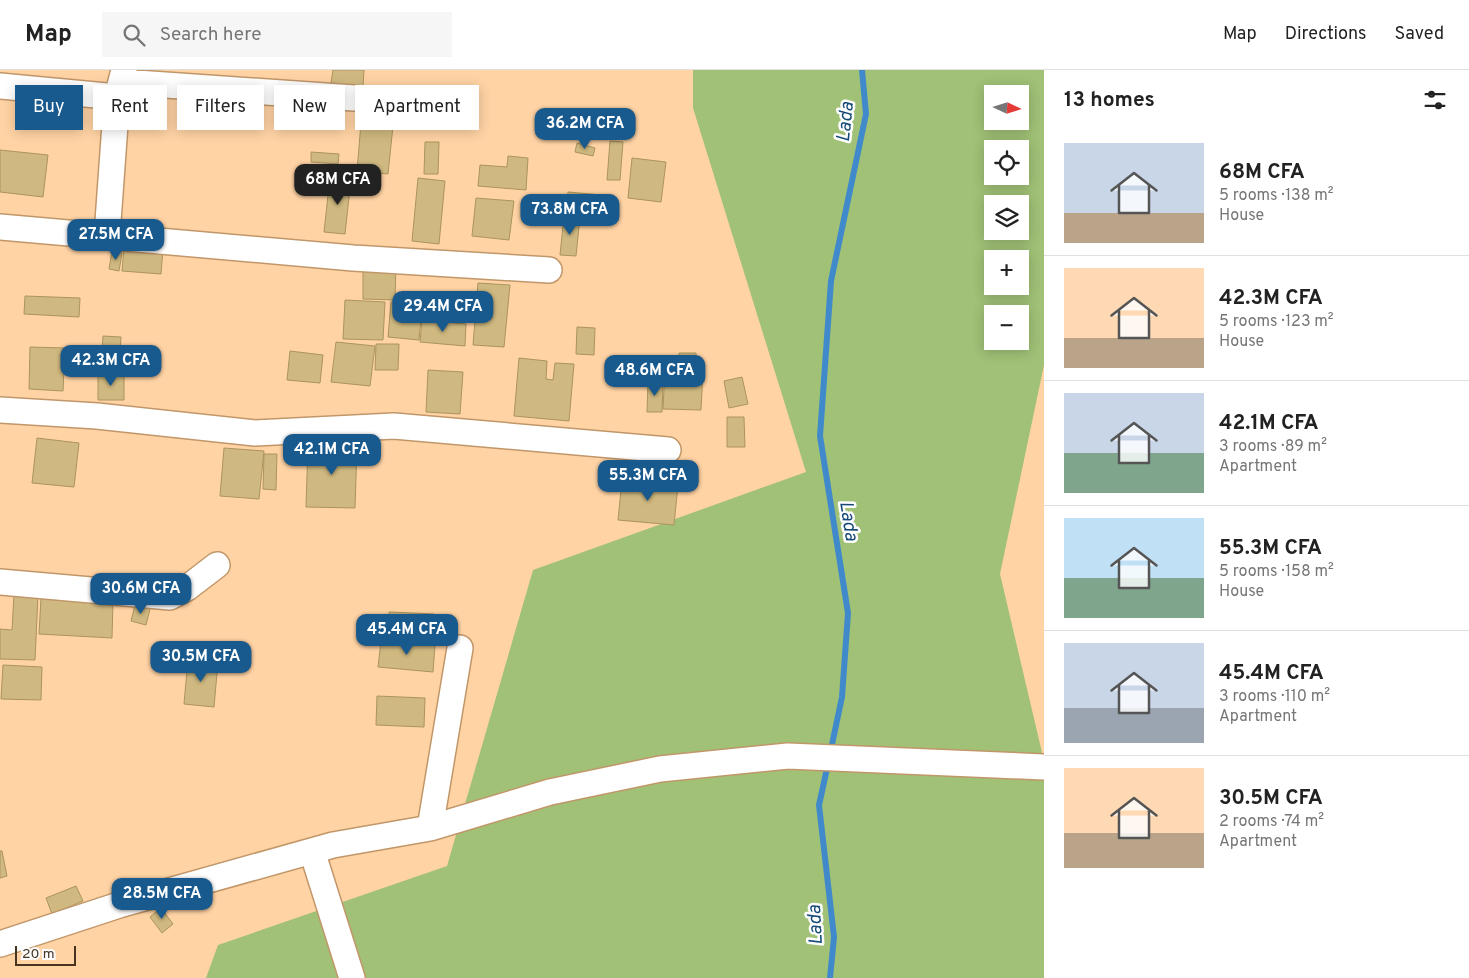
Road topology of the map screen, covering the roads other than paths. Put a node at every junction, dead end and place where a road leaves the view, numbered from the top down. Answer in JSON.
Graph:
{"nodes":[{"id":1,"x":121,"y":83,"type":"edge"},
{"id":2,"x":0,"y":86,"type":"edge"},
{"id":3,"x":354,"y":98,"type":"dead end"},
{"id":4,"x":0,"y":227,"type":"edge"},
{"id":5,"x":106,"y":235,"type":"junction"},
{"id":6,"x":549,"y":270,"type":"dead end"},
{"id":7,"x":0,"y":410,"type":"edge"},
{"id":8,"x":668,"y":450,"type":"dead end"},
{"id":9,"x":217,"y":565,"type":"dead end"},
{"id":10,"x":0,"y":582,"type":"edge"},
{"id":11,"x":460,"y":648,"type":"dead end"},
{"id":12,"x":1044,"y":767,"type":"edge"},
{"id":13,"x":430,"y":828,"type":"junction"},
{"id":14,"x":312,"y":851,"type":"junction"},
{"id":15,"x":0,"y":944,"type":"edge"},
{"id":16,"x":352,"y":978,"type":"edge"}],
"edges":[{"from":1,"to":2,"type":"street"},
{"from":1,"to":3,"type":"street"},
{"from":1,"to":5,"type":"street"},
{"from":4,"to":5,"type":"street"},
{"from":5,"to":6,"type":"street"},
{"from":7,"to":8,"type":"street"},
{"from":9,"to":10,"type":"street"},
{"from":11,"to":13,"type":"street"},
{"from":12,"to":13,"type":"street"},
{"from":13,"to":14,"type":"street"},
{"from":14,"to":15,"type":"street"},
{"from":14,"to":16,"type":"street"}]}
